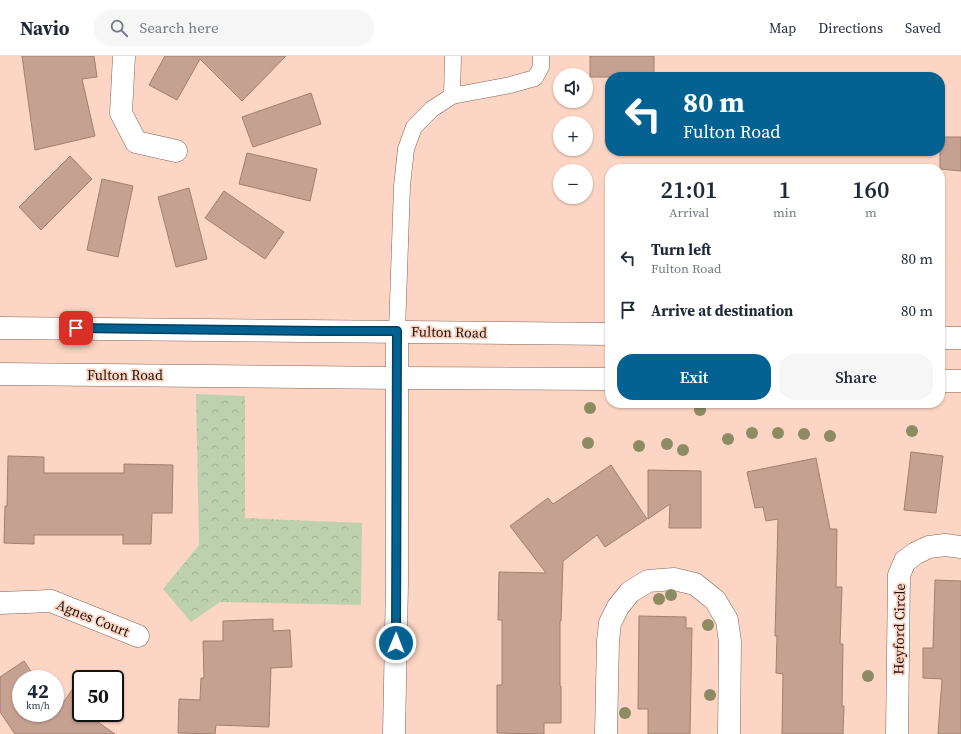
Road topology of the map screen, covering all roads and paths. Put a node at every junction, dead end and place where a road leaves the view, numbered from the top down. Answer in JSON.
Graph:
{"nodes":[{"id":1,"x":124,"y":56,"type":"edge"},
{"id":2,"x":452,"y":56,"type":"edge"},
{"id":3,"x":541,"y":56,"type":"edge"},
{"id":4,"x":452,"y":96,"type":"junction"},
{"id":5,"x":176,"y":151,"type":"dead end"},
{"id":6,"x":0,"y":328,"type":"edge"},
{"id":7,"x":397,"y":331,"type":"junction"},
{"id":8,"x":605,"y":334,"type":"edge"},
{"id":9,"x":945,"y":338,"type":"edge"},
{"id":10,"x":961,"y":338,"type":"edge"},
{"id":11,"x":0,"y":374,"type":"edge"},
{"id":12,"x":398,"y":378,"type":"junction"},
{"id":13,"x":605,"y":379,"type":"edge"},
{"id":14,"x":945,"y":381,"type":"edge"},
{"id":15,"x":961,"y":381,"type":"edge"},
{"id":16,"x":961,"y":547,"type":"edge"},
{"id":17,"x":0,"y":603,"type":"edge"},
{"id":18,"x":138,"y":636,"type":"dead end"},
{"id":19,"x":394,"y":734,"type":"edge"},
{"id":20,"x":606,"y":734,"type":"edge"},
{"id":21,"x":729,"y":734,"type":"edge"},
{"id":22,"x":897,"y":734,"type":"edge"}],
"edges":[{"from":1,"to":5,"type":"main road"},
{"from":2,"to":4,"type":"lane"},
{"from":3,"to":4,"type":"lane"},
{"from":4,"to":7,"type":"lane"},
{"from":6,"to":7,"type":"main road","name":"Fulton Road"},
{"from":7,"to":8,"type":"main road","name":"Fulton Road"},
{"from":7,"to":12,"type":"main road"},
{"from":9,"to":10,"type":"main road"},
{"from":11,"to":12,"type":"main road","name":"Fulton Road"},
{"from":12,"to":13,"type":"main road","name":"Fulton Road"},
{"from":12,"to":19,"type":"main road"},
{"from":14,"to":15,"type":"main road"},
{"from":16,"to":22,"type":"main road","name":"Heyford Circle"},
{"from":17,"to":18,"type":"main road","name":"Agnes Court"},
{"from":20,"to":21,"type":"main road"}]}
